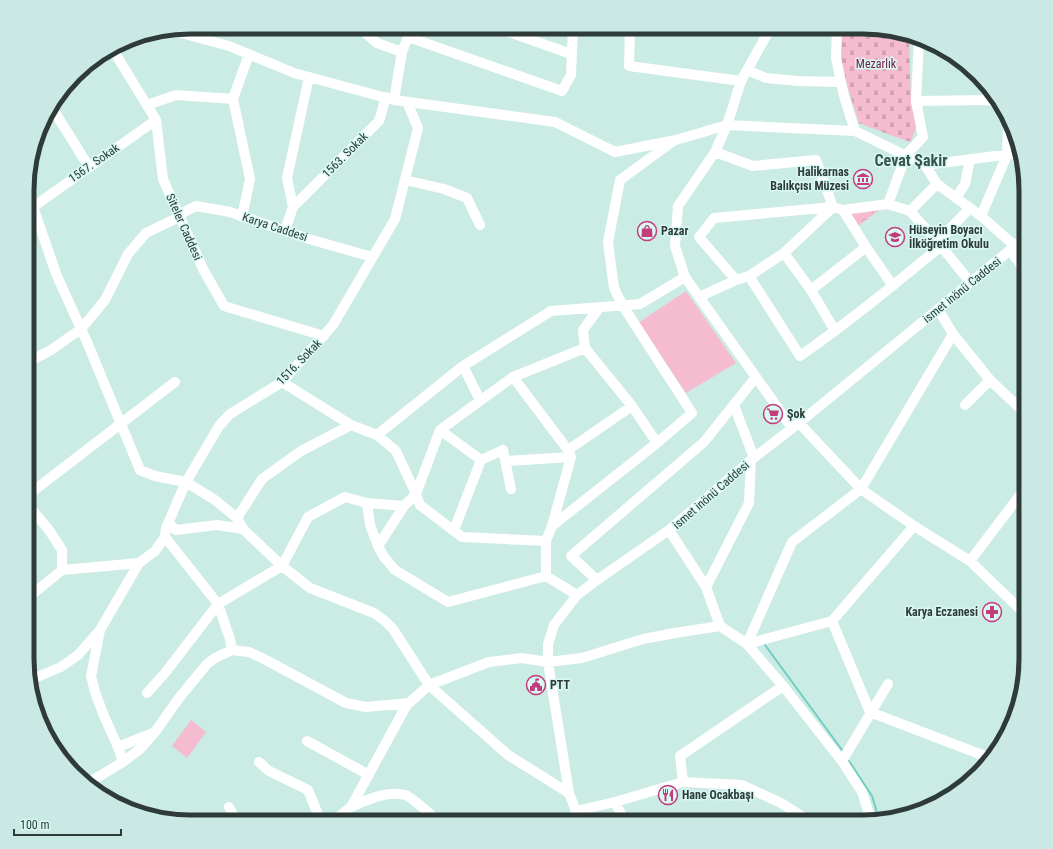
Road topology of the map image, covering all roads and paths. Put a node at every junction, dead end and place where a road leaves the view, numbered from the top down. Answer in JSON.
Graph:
{"nodes":[{"id":1,"x":185,"y":34,"type":"edge"},
{"id":2,"x":366,"y":34,"type":"edge"},
{"id":3,"x":413,"y":34,"type":"edge"},
{"id":4,"x":515,"y":34,"type":"edge"},
{"id":5,"x":572,"y":34,"type":"edge"},
{"id":6,"x":630,"y":34,"type":"edge"},
{"id":7,"x":767,"y":34,"type":"edge"},
{"id":8,"x":837,"y":34,"type":"edge"},
{"id":9,"x":408,"y":37,"type":"junction"},
{"id":10,"x":919,"y":44,"type":"edge"},
{"id":11,"x":402,"y":52,"type":"junction"},
{"id":12,"x":115,"y":53,"type":"edge"},
{"id":13,"x":249,"y":54,"type":"junction"},
{"id":14,"x":571,"y":54,"type":"junction"},
{"id":15,"x":747,"y":70,"type":"junction"},
{"id":16,"x":309,"y":77,"type":"junction"},
{"id":17,"x":741,"y":80,"type":"junction"},
{"id":18,"x":841,"y":82,"type":"junction"},
{"id":19,"x":390,"y":98,"type":"junction"},
{"id":20,"x":233,"y":99,"type":"junction"},
{"id":21,"x":991,"y":100,"type":"edge"},
{"id":22,"x":916,"y":101,"type":"junction"},
{"id":23,"x":407,"y":102,"type":"junction"},
{"id":24,"x":55,"y":112,"type":"edge"},
{"id":25,"x":156,"y":120,"type":"junction"},
{"id":26,"x":727,"y":125,"type":"junction"},
{"id":27,"x":855,"y":131,"type":"junction"},
{"id":28,"x":1008,"y":132,"type":"edge"},
{"id":29,"x":676,"y":140,"type":"junction"},
{"id":30,"x":715,"y":152,"type":"junction"},
{"id":31,"x":1015,"y":154,"type":"edge"},
{"id":32,"x":906,"y":155,"type":"junction"},
{"id":33,"x":1007,"y":155,"type":"junction"},
{"id":34,"x":970,"y":160,"type":"junction"},
{"id":35,"x":925,"y":165,"type":"junction"},
{"id":36,"x":89,"y":167,"type":"junction"},
{"id":37,"x":405,"y":180,"type":"junction"},
{"id":38,"x":936,"y":184,"type":"junction"},
{"id":39,"x":956,"y":198,"type":"junction"},
{"id":40,"x":888,"y":204,"type":"junction"},
{"id":41,"x":34,"y":206,"type":"edge"},
{"id":42,"x":293,"y":206,"type":"junction"},
{"id":43,"x":838,"y":208,"type":"junction"},
{"id":44,"x":970,"y":208,"type":"junction"},
{"id":45,"x":34,"y":210,"type":"edge"},
{"id":46,"x":910,"y":211,"type":"junction"},
{"id":47,"x":178,"y":216,"type":"junction"},
{"id":48,"x":981,"y":216,"type":"junction"},
{"id":49,"x":242,"y":217,"type":"junction"},
{"id":50,"x":480,"y":225,"type":"dead end"},
{"id":51,"x":285,"y":230,"type":"junction"},
{"id":52,"x":1019,"y":242,"type":"edge"},
{"id":53,"x":941,"y":246,"type":"junction"},
{"id":54,"x":866,"y":247,"type":"junction"},
{"id":55,"x":1012,"y":248,"type":"junction"},
{"id":56,"x":784,"y":253,"type":"junction"},
{"id":57,"x":372,"y":257,"type":"junction"},
{"id":58,"x":1019,"y":260,"type":"edge"},
{"id":59,"x":748,"y":276,"type":"junction"},
{"id":60,"x":685,"y":277,"type":"junction"},
{"id":61,"x":736,"y":280,"type":"junction"},
{"id":62,"x":970,"y":282,"type":"junction"},
{"id":63,"x":892,"y":286,"type":"junction"},
{"id":64,"x":811,"y":290,"type":"junction"},
{"id":65,"x":700,"y":297,"type":"junction"},
{"id":66,"x":623,"y":306,"type":"junction"},
{"id":67,"x":599,"y":308,"type":"junction"},
{"id":68,"x":938,"y":309,"type":"junction"},
{"id":69,"x":81,"y":329,"type":"junction"},
{"id":70,"x":835,"y":331,"type":"junction"},
{"id":71,"x":953,"y":334,"type":"junction"},
{"id":72,"x":324,"y":336,"type":"junction"},
{"id":73,"x":585,"y":348,"type":"junction"},
{"id":74,"x":34,"y":359,"type":"edge"},
{"id":75,"x":463,"y":366,"type":"junction"},
{"id":76,"x":514,"y":376,"type":"junction"},
{"id":77,"x":756,"y":377,"type":"junction"},
{"id":78,"x":990,"y":380,"type":"junction"},
{"id":79,"x":175,"y":382,"type":"dead end"},
{"id":80,"x":282,"y":382,"type":"junction"},
{"id":81,"x":480,"y":400,"type":"junction"},
{"id":82,"x":734,"y":404,"type":"junction"},
{"id":83,"x":966,"y":405,"type":"dead end"},
{"id":84,"x":632,"y":406,"type":"junction"},
{"id":85,"x":1019,"y":407,"type":"edge"},
{"id":86,"x":120,"y":424,"type":"junction"},
{"id":87,"x":351,"y":425,"type":"junction"},
{"id":88,"x":796,"y":425,"type":"junction"},
{"id":89,"x":440,"y":430,"type":"junction"},
{"id":90,"x":377,"y":435,"type":"junction"},
{"id":91,"x":657,"y":443,"type":"junction"},
{"id":92,"x":570,"y":453,"type":"junction"},
{"id":93,"x":753,"y":459,"type":"junction"},
{"id":94,"x":481,"y":460,"type":"junction"},
{"id":95,"x":506,"y":461,"type":"junction"},
{"id":96,"x":186,"y":482,"type":"junction"},
{"id":97,"x":511,"y":489,"type":"dead end"},
{"id":98,"x":861,"y":489,"type":"junction"},
{"id":99,"x":34,"y":490,"type":"edge"},
{"id":100,"x":416,"y":494,"type":"junction"},
{"id":101,"x":1019,"y":496,"type":"edge"},
{"id":102,"x":367,"y":503,"type":"junction"},
{"id":103,"x":404,"y":506,"type":"junction"},
{"id":104,"x":34,"y":512,"type":"edge"},
{"id":105,"x":237,"y":518,"type":"junction"},
{"id":106,"x":168,"y":523,"type":"junction"},
{"id":107,"x":552,"y":526,"type":"junction"},
{"id":108,"x":914,"y":526,"type":"junction"},
{"id":109,"x":243,"y":529,"type":"junction"},
{"id":110,"x":454,"y":530,"type":"junction"},
{"id":111,"x":670,"y":530,"type":"junction"},
{"id":112,"x":165,"y":537,"type":"junction"},
{"id":113,"x":546,"y":541,"type":"junction"},
{"id":114,"x":378,"y":546,"type":"junction"},
{"id":115,"x":970,"y":561,"type":"junction"},
{"id":116,"x":139,"y":563,"type":"junction"},
{"id":117,"x":282,"y":566,"type":"junction"},
{"id":118,"x":62,"y":570,"type":"junction"},
{"id":119,"x":546,"y":576,"type":"junction"},
{"id":120,"x":597,"y":580,"type":"junction"},
{"id":121,"x":706,"y":587,"type":"junction"},
{"id":122,"x":34,"y":593,"type":"edge"},
{"id":123,"x":577,"y":595,"type":"junction"},
{"id":124,"x":218,"y":604,"type":"junction"},
{"id":125,"x":1019,"y":608,"type":"edge"},
{"id":126,"x":832,"y":621,"type":"junction"},
{"id":127,"x":720,"y":626,"type":"junction"},
{"id":128,"x":100,"y":630,"type":"junction"},
{"id":129,"x":747,"y":644,"type":"junction"},
{"id":130,"x":232,"y":650,"type":"junction"},
{"id":131,"x":548,"y":662,"type":"junction"},
{"id":132,"x":35,"y":678,"type":"edge"},
{"id":133,"x":888,"y":684,"type":"dead end"},
{"id":134,"x":428,"y":685,"type":"junction"},
{"id":135,"x":783,"y":686,"type":"junction"},
{"id":136,"x":147,"y":693,"type":"dead end"},
{"id":137,"x":409,"y":703,"type":"junction"},
{"id":138,"x":870,"y":712,"type":"junction"},
{"id":139,"x":155,"y":732,"type":"junction"},
{"id":140,"x":307,"y":741,"type":"dead end"},
{"id":141,"x":118,"y":747,"type":"junction"},
{"id":142,"x":985,"y":756,"type":"edge"},
{"id":143,"x":842,"y":761,"type":"junction"},
{"id":144,"x":123,"y":762,"type":"junction"},
{"id":145,"x":259,"y":762,"type":"dead end"},
{"id":146,"x":369,"y":775,"type":"junction"},
{"id":147,"x":92,"y":781,"type":"edge"},
{"id":148,"x":683,"y":782,"type":"junction"},
{"id":149,"x":569,"y":793,"type":"junction"},
{"id":150,"x":615,"y":802,"type":"junction"},
{"id":151,"x":229,"y":807,"type":"dead end"},
{"id":152,"x":351,"y":807,"type":"junction"},
{"id":153,"x":576,"y":811,"type":"junction"},
{"id":154,"x":233,"y":815,"type":"edge"},
{"id":155,"x":318,"y":815,"type":"edge"},
{"id":156,"x":341,"y":815,"type":"edge"},
{"id":157,"x":431,"y":815,"type":"edge"},
{"id":158,"x":574,"y":815,"type":"edge"},
{"id":159,"x":622,"y":815,"type":"edge"},
{"id":160,"x":800,"y":815,"type":"edge"},
{"id":161,"x":869,"y":815,"type":"edge"}],
"edges":[{"from":1,"to":13,"type":"street"},
{"from":2,"to":11,"type":"street"},
{"from":3,"to":9,"type":"street"},
{"from":4,"to":14,"type":"street"},
{"from":5,"to":14,"type":"street"},
{"from":6,"to":17,"type":"street"},
{"from":7,"to":15,"type":"street"},
{"from":8,"to":18,"type":"street"},
{"from":9,"to":11,"type":"street","name":"1563. Sokak"},
{"from":9,"to":14,"type":"street"},
{"from":10,"to":22,"type":"street"},
{"from":11,"to":19,"type":"street","name":"1563. Sokak"},
{"from":12,"to":25,"type":"street","name":"Siteler Caddesi"},
{"from":13,"to":16,"type":"street"},
{"from":13,"to":20,"type":"street"},
{"from":15,"to":17,"type":"street"},
{"from":15,"to":18,"type":"street"},
{"from":16,"to":19,"type":"street"},
{"from":16,"to":42,"type":"street"},
{"from":17,"to":26,"type":"street"},
{"from":18,"to":27,"type":"street"},
{"from":19,"to":23,"type":"street"},
{"from":19,"to":42,"type":"street","name":"1563. Sokak"},
{"from":20,"to":25,"type":"street"},
{"from":20,"to":49,"type":"street"},
{"from":21,"to":22,"type":"street"},
{"from":22,"to":32,"type":"street"},
{"from":23,"to":29,"type":"street"},
{"from":23,"to":37,"type":"street","name":"1516. Sokak"},
{"from":24,"to":36,"type":"street"},
{"from":25,"to":36,"type":"street","name":"1567. Sokak"},
{"from":25,"to":47,"type":"street","name":"Siteler Caddesi"},
{"from":26,"to":27,"type":"street"},
{"from":26,"to":29,"type":"street"},
{"from":26,"to":30,"type":"street"},
{"from":27,"to":32,"type":"street"},
{"from":28,"to":33,"type":"street"},
{"from":29,"to":66,"type":"street"},
{"from":30,"to":43,"type":"street"},
{"from":30,"to":60,"type":"street"},
{"from":31,"to":33,"type":"street"},
{"from":32,"to":35,"type":"street"},
{"from":32,"to":40,"type":"street"},
{"from":33,"to":34,"type":"street"},
{"from":33,"to":48,"type":"street"},
{"from":34,"to":35,"type":"street"},
{"from":34,"to":39,"type":"street"},
{"from":35,"to":38,"type":"street"},
{"from":36,"to":41,"type":"street","name":"1567. Sokak"},
{"from":37,"to":50,"type":"street"},
{"from":37,"to":57,"type":"street","name":"1516. Sokak"},
{"from":38,"to":39,"type":"street"},
{"from":38,"to":46,"type":"street"},
{"from":39,"to":44,"type":"street"},
{"from":40,"to":43,"type":"street"},
{"from":40,"to":46,"type":"street"},
{"from":42,"to":51,"type":"street"},
{"from":43,"to":54,"type":"street"},
{"from":43,"to":56,"type":"street"},
{"from":43,"to":61,"type":"street"},
{"from":44,"to":48,"type":"street"},
{"from":44,"to":53,"type":"street"},
{"from":45,"to":69,"type":"street"},
{"from":46,"to":53,"type":"street"},
{"from":47,"to":49,"type":"street","name":"Karya Caddesi"},
{"from":47,"to":69,"type":"street","name":"Karya Caddesi"},
{"from":47,"to":72,"type":"street","name":"Siteler Caddesi"},
{"from":48,"to":55,"type":"street"},
{"from":49,"to":51,"type":"street","name":"Karya Caddesi"},
{"from":51,"to":57,"type":"street","name":"Karya Caddesi"},
{"from":52,"to":55,"type":"street","name":"ismet inönü Caddesi"},
{"from":53,"to":62,"type":"street"},
{"from":53,"to":63,"type":"street"},
{"from":54,"to":63,"type":"street"},
{"from":54,"to":64,"type":"street"},
{"from":55,"to":58,"type":"street"},
{"from":55,"to":62,"type":"street","name":"ismet inönü Caddesi"},
{"from":56,"to":59,"type":"street"},
{"from":56,"to":64,"type":"street"},
{"from":57,"to":72,"type":"street","name":"1516. Sokak"},
{"from":59,"to":61,"type":"street"},
{"from":59,"to":70,"type":"street"},
{"from":60,"to":65,"type":"street"},
{"from":60,"to":66,"type":"street"},
{"from":61,"to":65,"type":"street"},
{"from":62,"to":68,"type":"street","name":"ismet inönü Caddesi"},
{"from":63,"to":70,"type":"street"},
{"from":64,"to":70,"type":"street"},
{"from":65,"to":77,"type":"street"},
{"from":66,"to":67,"type":"street"},
{"from":66,"to":91,"type":"street"},
{"from":67,"to":73,"type":"street"},
{"from":67,"to":75,"type":"street"},
{"from":68,"to":71,"type":"street"},
{"from":68,"to":88,"type":"street","name":"ismet inönü Caddesi"},
{"from":69,"to":74,"type":"street","name":"Karya Caddesi"},
{"from":69,"to":86,"type":"street"},
{"from":71,"to":78,"type":"street"},
{"from":71,"to":98,"type":"street"},
{"from":72,"to":80,"type":"street","name":"1516. Sokak"},
{"from":73,"to":76,"type":"street"},
{"from":73,"to":84,"type":"street"},
{"from":75,"to":81,"type":"street"},
{"from":75,"to":90,"type":"street"},
{"from":76,"to":81,"type":"street"},
{"from":76,"to":92,"type":"street"},
{"from":77,"to":82,"type":"street"},
{"from":77,"to":88,"type":"street"},
{"from":78,"to":83,"type":"street"},
{"from":78,"to":85,"type":"street"},
{"from":79,"to":86,"type":"street"},
{"from":80,"to":87,"type":"street"},
{"from":80,"to":96,"type":"street","name":"1516. Sokak"},
{"from":81,"to":89,"type":"street"},
{"from":82,"to":93,"type":"street"},
{"from":82,"to":120,"type":"street"},
{"from":84,"to":91,"type":"street"},
{"from":84,"to":92,"type":"street"},
{"from":86,"to":96,"type":"street"},
{"from":86,"to":99,"type":"street"},
{"from":87,"to":90,"type":"street"},
{"from":87,"to":105,"type":"street"},
{"from":88,"to":93,"type":"street","name":"ismet inönü Caddesi"},
{"from":88,"to":98,"type":"street"},
{"from":89,"to":94,"type":"street"},
{"from":89,"to":100,"type":"street"},
{"from":90,"to":100,"type":"street"},
{"from":91,"to":107,"type":"street"},
{"from":92,"to":95,"type":"street"},
{"from":92,"to":107,"type":"street"},
{"from":93,"to":111,"type":"street","name":"ismet inönü Caddesi"},
{"from":93,"to":121,"type":"street"},
{"from":94,"to":95,"type":"street"},
{"from":94,"to":110,"type":"street"},
{"from":95,"to":97,"type":"street"},
{"from":96,"to":105,"type":"street"},
{"from":96,"to":106,"type":"street","name":"1516. Sokak"},
{"from":98,"to":108,"type":"street"},
{"from":98,"to":129,"type":"street"},
{"from":100,"to":103,"type":"street"},
{"from":100,"to":110,"type":"street"},
{"from":101,"to":115,"type":"street"},
{"from":102,"to":103,"type":"street"},
{"from":102,"to":114,"type":"street"},
{"from":102,"to":117,"type":"street"},
{"from":103,"to":114,"type":"street"},
{"from":104,"to":118,"type":"street"},
{"from":105,"to":109,"type":"street"},
{"from":106,"to":109,"type":"street"},
{"from":106,"to":112,"type":"street","name":"1516. Sokak"},
{"from":107,"to":113,"type":"street"},
{"from":108,"to":115,"type":"street"},
{"from":108,"to":126,"type":"street"},
{"from":109,"to":117,"type":"street"},
{"from":110,"to":113,"type":"street"},
{"from":111,"to":120,"type":"street","name":"ismet inönü Caddesi"},
{"from":111,"to":121,"type":"street"},
{"from":112,"to":116,"type":"street","name":"1516. Sokak"},
{"from":112,"to":124,"type":"street"},
{"from":113,"to":119,"type":"street"},
{"from":114,"to":119,"type":"street"},
{"from":115,"to":125,"type":"street"},
{"from":116,"to":118,"type":"street"},
{"from":116,"to":128,"type":"street","name":"1516. Sokak"},
{"from":117,"to":124,"type":"street"},
{"from":117,"to":134,"type":"street"},
{"from":118,"to":122,"type":"street"},
{"from":119,"to":123,"type":"street"},
{"from":120,"to":123,"type":"street","name":"ismet inönü Caddesi"},
{"from":121,"to":127,"type":"street"},
{"from":123,"to":131,"type":"street","name":"ismet inönü Caddesi"},
{"from":124,"to":130,"type":"street"},
{"from":124,"to":136,"type":"street"},
{"from":126,"to":129,"type":"street"},
{"from":126,"to":138,"type":"street"},
{"from":127,"to":129,"type":"street"},
{"from":127,"to":131,"type":"street"},
{"from":128,"to":132,"type":"street"},
{"from":128,"to":141,"type":"street"},
{"from":129,"to":135,"type":"street"},
{"from":130,"to":137,"type":"street"},
{"from":130,"to":139,"type":"street"},
{"from":131,"to":134,"type":"street"},
{"from":131,"to":149,"type":"street","name":"ismet inönü Caddesi"},
{"from":133,"to":138,"type":"street"},
{"from":134,"to":137,"type":"street"},
{"from":134,"to":149,"type":"street"},
{"from":135,"to":143,"type":"street"},
{"from":135,"to":148,"type":"street"},
{"from":137,"to":146,"type":"street"},
{"from":138,"to":142,"type":"street"},
{"from":138,"to":143,"type":"street"},
{"from":139,"to":141,"type":"street"},
{"from":139,"to":144,"type":"street"},
{"from":140,"to":146,"type":"street"},
{"from":141,"to":144,"type":"street"},
{"from":143,"to":161,"type":"street"},
{"from":144,"to":147,"type":"street"},
{"from":145,"to":155,"type":"street"},
{"from":146,"to":152,"type":"street"},
{"from":148,"to":150,"type":"street"},
{"from":148,"to":160,"type":"street"},
{"from":149,"to":153,"type":"street","name":"ismet inönü Caddesi"},
{"from":150,"to":153,"type":"street"},
{"from":150,"to":159,"type":"street"},
{"from":151,"to":154,"type":"street"},
{"from":152,"to":156,"type":"street"},
{"from":152,"to":157,"type":"street"},
{"from":153,"to":158,"type":"street"}]}
